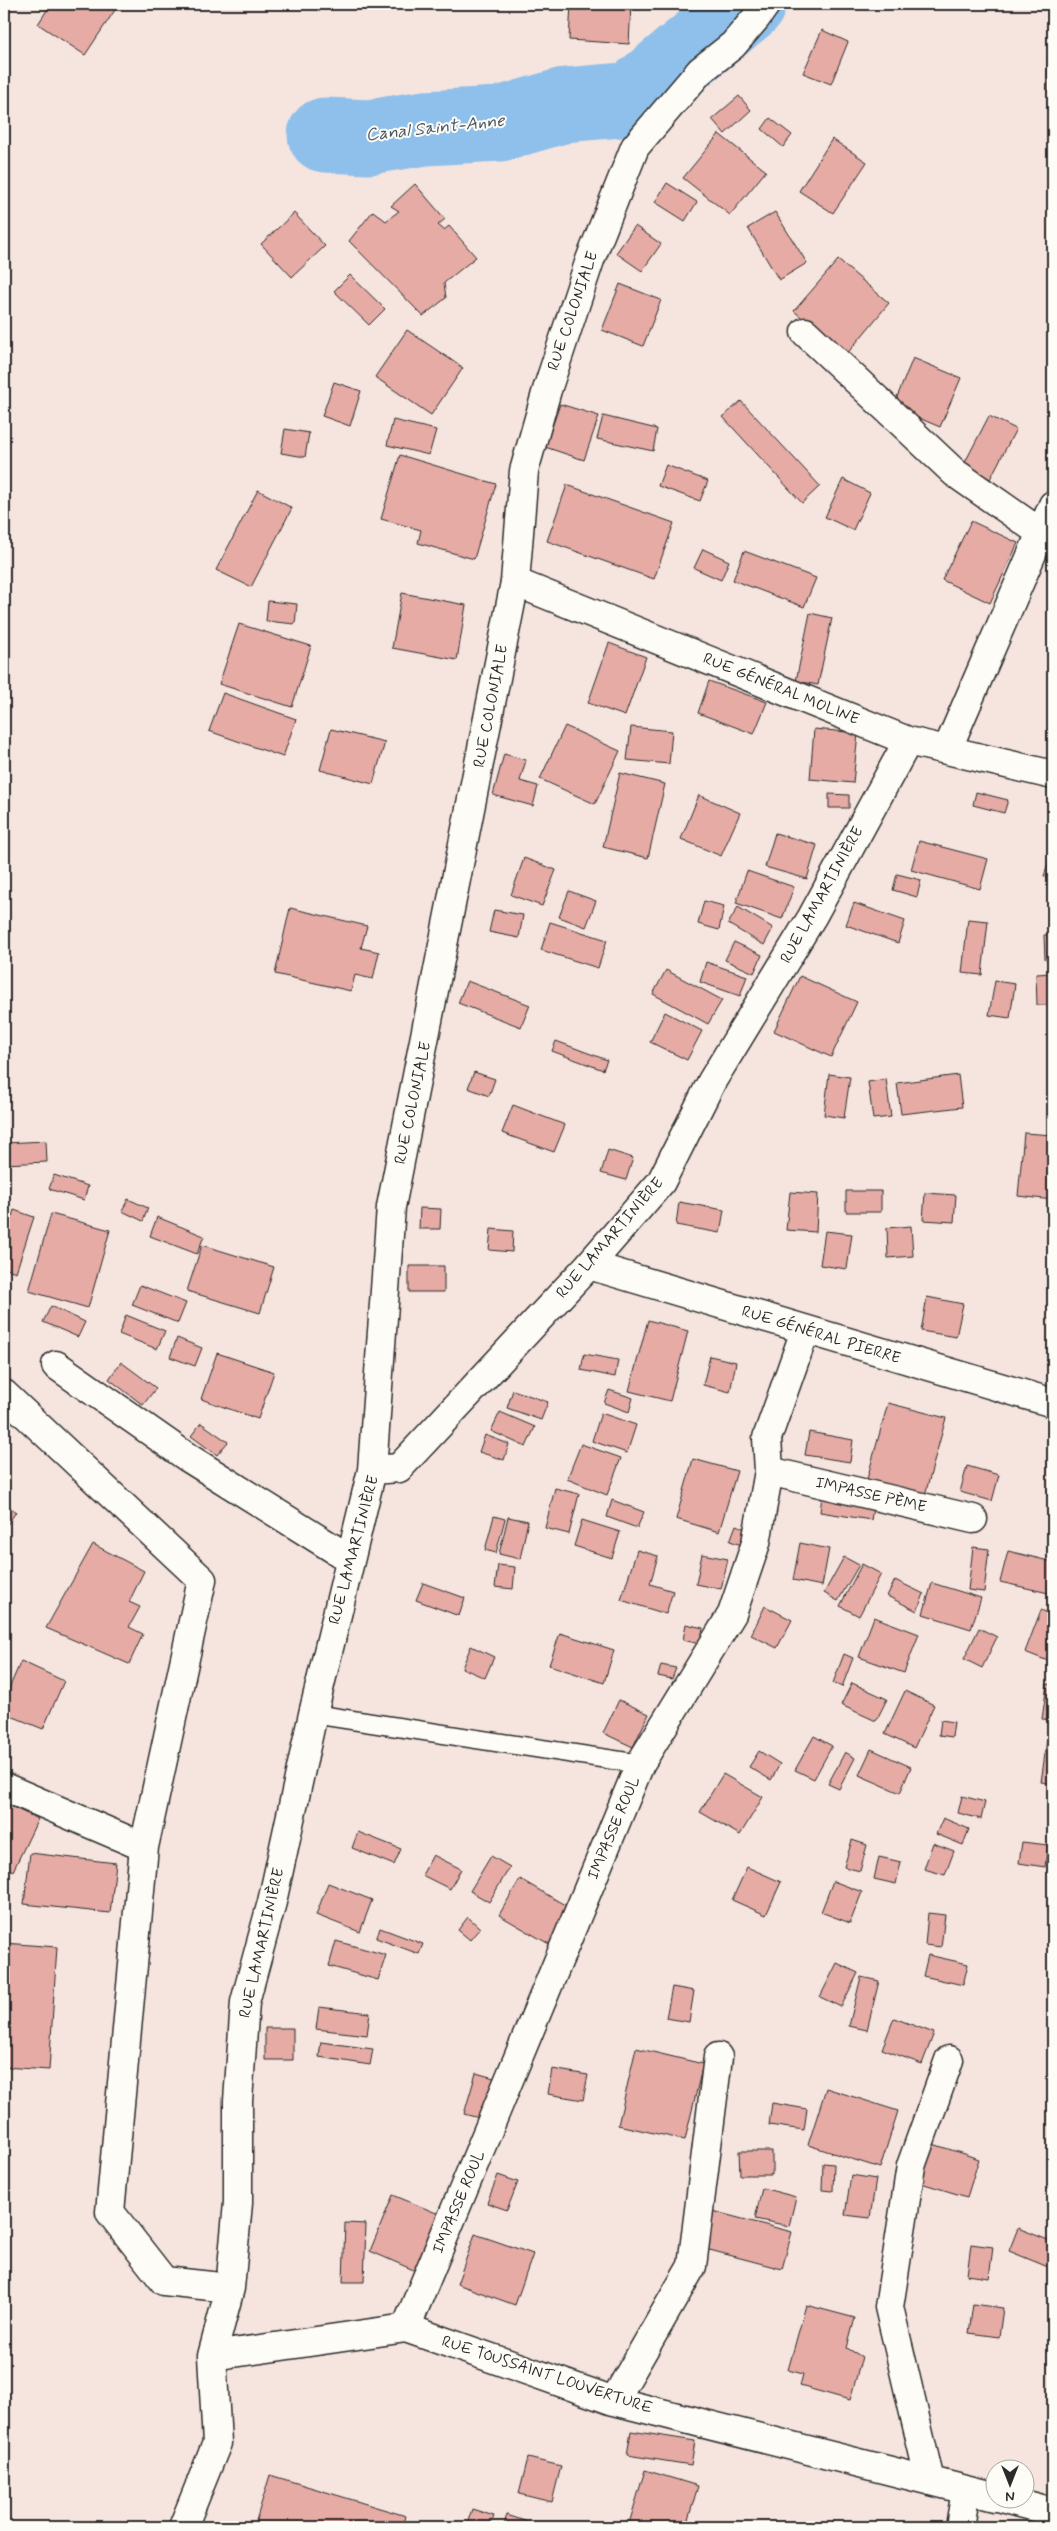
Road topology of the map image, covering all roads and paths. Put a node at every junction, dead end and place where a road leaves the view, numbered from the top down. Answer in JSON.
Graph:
{"nodes":[{"id":1,"x":766,"y":4,"type":"edge"},
{"id":2,"x":805,"y":332,"type":"dead end"},
{"id":3,"x":1053,"y":505,"type":"edge"},
{"id":4,"x":1041,"y":533,"type":"junction"},
{"id":5,"x":515,"y":582,"type":"junction"},
{"id":6,"x":908,"y":741,"type":"junction"},
{"id":7,"x":947,"y":750,"type":"junction"},
{"id":8,"x":1053,"y":775,"type":"edge"},
{"id":9,"x":589,"y":1265,"type":"junction"},
{"id":10,"x":805,"y":1330,"type":"junction"},
{"id":11,"x":56,"y":1365,"type":"dead end"},
{"id":12,"x":4,"y":1394,"type":"edge"},
{"id":13,"x":1053,"y":1403,"type":"edge"},
{"id":14,"x":372,"y":1470,"type":"junction"},
{"id":15,"x":769,"y":1471,"type":"junction"},
{"id":16,"x":973,"y":1519,"type":"dead end"},
{"id":17,"x":350,"y":1559,"type":"junction"},
{"id":18,"x":313,"y":1714,"type":"junction"},
{"id":19,"x":640,"y":1764,"type":"junction"},
{"id":20,"x":4,"y":1787,"type":"edge"},
{"id":21,"x":144,"y":1847,"type":"junction"},
{"id":22,"x":718,"y":2057,"type":"dead end"},
{"id":23,"x":949,"y":2060,"type":"dead end"},
{"id":24,"x":230,"y":2288,"type":"junction"},
{"id":25,"x":406,"y":2328,"type":"junction"},
{"id":26,"x":212,"y":2356,"type":"junction"},
{"id":27,"x":614,"y":2400,"type":"junction"},
{"id":28,"x":930,"y":2481,"type":"junction"},
{"id":29,"x":966,"y":2490,"type":"junction"},
{"id":30,"x":984,"y":2494,"type":"edge"},
{"id":31,"x":1034,"y":2504,"type":"edge"},
{"id":32,"x":1051,"y":2507,"type":"edge"},
{"id":33,"x":183,"y":2527,"type":"edge"},
{"id":34,"x":960,"y":2527,"type":"edge"}],
"edges":[{"from":1,"to":5,"type":"street","name":"RUE COLONIALE"},
{"from":2,"to":4,"type":"street"},
{"from":3,"to":4,"type":"street"},
{"from":4,"to":7,"type":"street"},
{"from":5,"to":6,"type":"street","name":"RUE GÉNÉRAL MOLINE"},
{"from":5,"to":14,"type":"street","name":"RUE COLONIALE"},
{"from":6,"to":7,"type":"street","name":"RUE GÉNÉRAL MOLINE"},
{"from":6,"to":9,"type":"street","name":"RUE LAMARTINIÈRE"},
{"from":7,"to":8,"type":"street","name":"RUE GÉNÉRAL MOLINE"},
{"from":9,"to":10,"type":"street","name":"RUE GÉNÉRAL PIERRE"},
{"from":9,"to":14,"type":"street","name":"RUE LAMARTINIÈRE"},
{"from":10,"to":13,"type":"street","name":"RUE GÉNÉRAL PIERRE"},
{"from":10,"to":15,"type":"street","name":"IMPASSE ROUL"},
{"from":11,"to":17,"type":"street"},
{"from":12,"to":21,"type":"street"},
{"from":14,"to":17,"type":"street","name":"RUE LAMARTINIÈRE"},
{"from":15,"to":16,"type":"street","name":"IMPASSE PÈME"},
{"from":15,"to":19,"type":"street","name":"IMPASSE ROUL"},
{"from":17,"to":18,"type":"street","name":"RUE LAMARTINIÈRE"},
{"from":18,"to":19,"type":"lane"},
{"from":18,"to":24,"type":"street","name":"RUE LAMARTINIÈRE"},
{"from":19,"to":25,"type":"street","name":"IMPASSE ROUL"},
{"from":20,"to":21,"type":"street"},
{"from":21,"to":24,"type":"street"},
{"from":22,"to":27,"type":"street"},
{"from":23,"to":28,"type":"street"},
{"from":24,"to":26,"type":"street","name":"RUE LAMARTINIÈRE"},
{"from":25,"to":26,"type":"street","name":"RUE TOUSSAINT LOUVERTURE"},
{"from":25,"to":27,"type":"street","name":"RUE TOUSSAINT LOUVERTURE"},
{"from":26,"to":33,"type":"street","name":"RUE LAMARTINIÈRE"},
{"from":27,"to":28,"type":"street","name":"RUE TOUSSAINT LOUVERTURE"},
{"from":28,"to":29,"type":"street","name":"RUE TOUSSAINT LOUVERTURE"},
{"from":29,"to":30,"type":"street","name":"RUE TOUSSAINT LOUVERTURE"},
{"from":29,"to":34,"type":"street"},
{"from":31,"to":32,"type":"street"}]}
